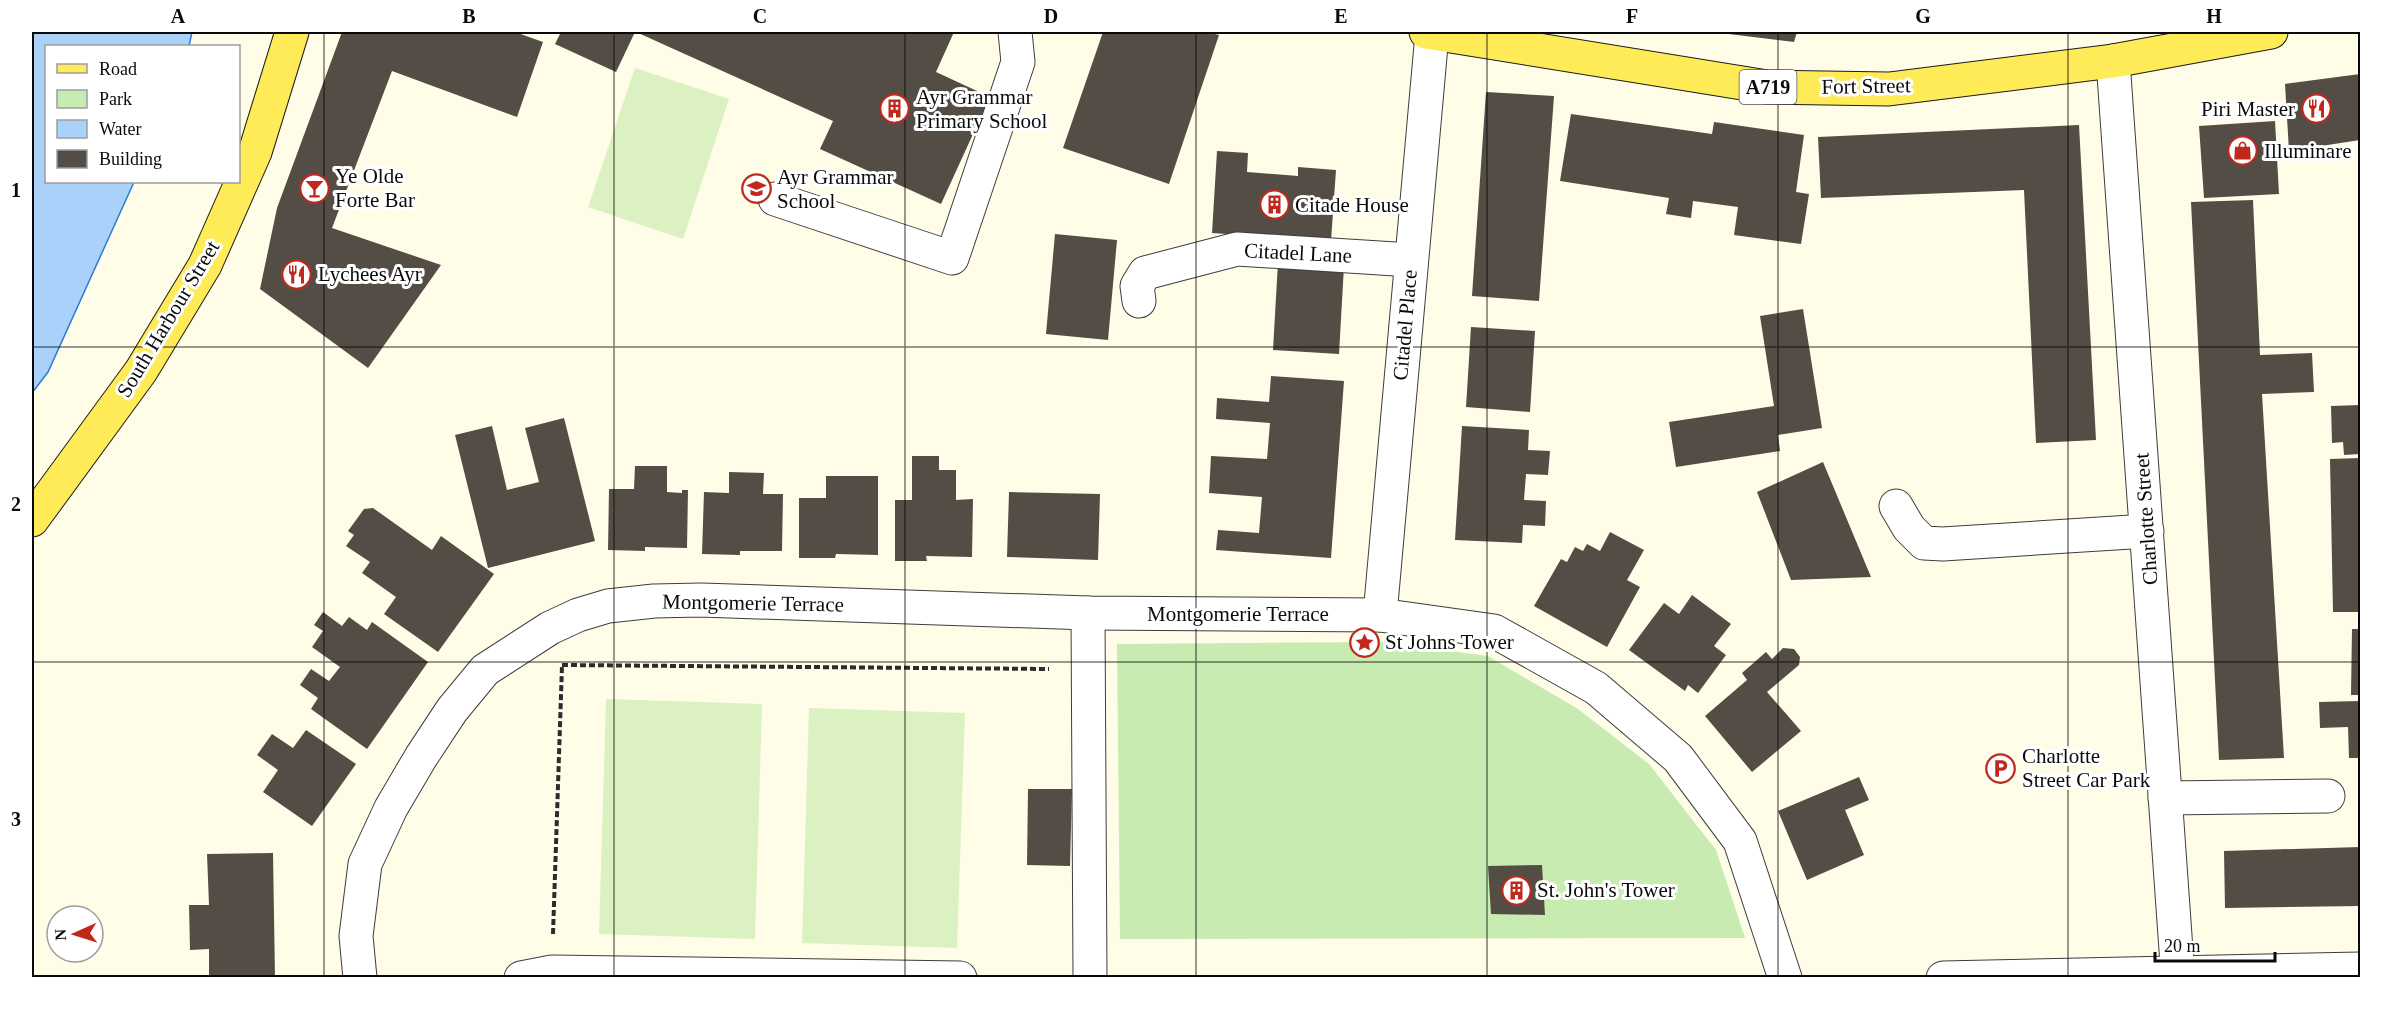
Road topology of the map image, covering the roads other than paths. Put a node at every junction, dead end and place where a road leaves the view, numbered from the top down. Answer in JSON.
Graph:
{"nodes":[{"id":1,"x":292,"y":32,"type":"edge"},
{"id":2,"x":1015,"y":32,"type":"edge"},
{"id":3,"x":2271,"y":32,"type":"edge"},
{"id":4,"x":1429,"y":33,"type":"edge"},
{"id":5,"x":2113,"y":60,"type":"junction"},
{"id":6,"x":775,"y":200,"type":"dead end"},
{"id":7,"x":1411,"y":260,"type":"junction"},
{"id":8,"x":1139,"y":301,"type":"dead end"},
{"id":9,"x":1896,"y":506,"type":"dead end"},
{"id":10,"x":32,"y":520,"type":"edge"},
{"id":11,"x":2147,"y":531,"type":"junction"},
{"id":12,"x":1088,"y":613,"type":"junction"},
{"id":13,"x":1380,"y":615,"type":"junction"},
{"id":14,"x":2328,"y":796,"type":"dead end"},
{"id":15,"x":2165,"y":798,"type":"junction"},
{"id":16,"x":2361,"y":969,"type":"edge"},
{"id":17,"x":536,"y":975,"type":"edge"},
{"id":18,"x":2178,"y":975,"type":"edge"},
{"id":19,"x":360,"y":978,"type":"edge"},
{"id":20,"x":960,"y":978,"type":"edge"},
{"id":21,"x":1090,"y":978,"type":"edge"},
{"id":22,"x":1785,"y":978,"type":"edge"},
{"id":23,"x":1943,"y":978,"type":"edge"}],
"edges":[{"from":1,"to":10,"type":"main road","name":"South Harbour Street"},
{"from":2,"to":6,"type":"street"},
{"from":3,"to":5,"type":"main road","name":"Fort Street","number":"A719"},
{"from":4,"to":5,"type":"main road","name":"Fort Street","number":"A719"},
{"from":4,"to":7,"type":"street","name":"Citadel Place"},
{"from":5,"to":11,"type":"street","name":"Charlotte Street"},
{"from":7,"to":8,"type":"street","name":"Citadel Lane"},
{"from":7,"to":13,"type":"street","name":"Citadel Place"},
{"from":9,"to":11,"type":"street"},
{"from":11,"to":15,"type":"street","name":"Charlotte Street"},
{"from":12,"to":13,"type":"street","name":"Montgomerie Terrace"},
{"from":12,"to":19,"type":"street","name":"Montgomerie Terrace"},
{"from":12,"to":21,"type":"street"},
{"from":13,"to":22,"type":"street","name":"Montgomerie Terrace"},
{"from":14,"to":15,"type":"street"},
{"from":15,"to":18,"type":"street","name":"Charlotte Street"},
{"from":16,"to":18,"type":"street"},
{"from":17,"to":20,"type":"street"},
{"from":18,"to":23,"type":"street"}]}
